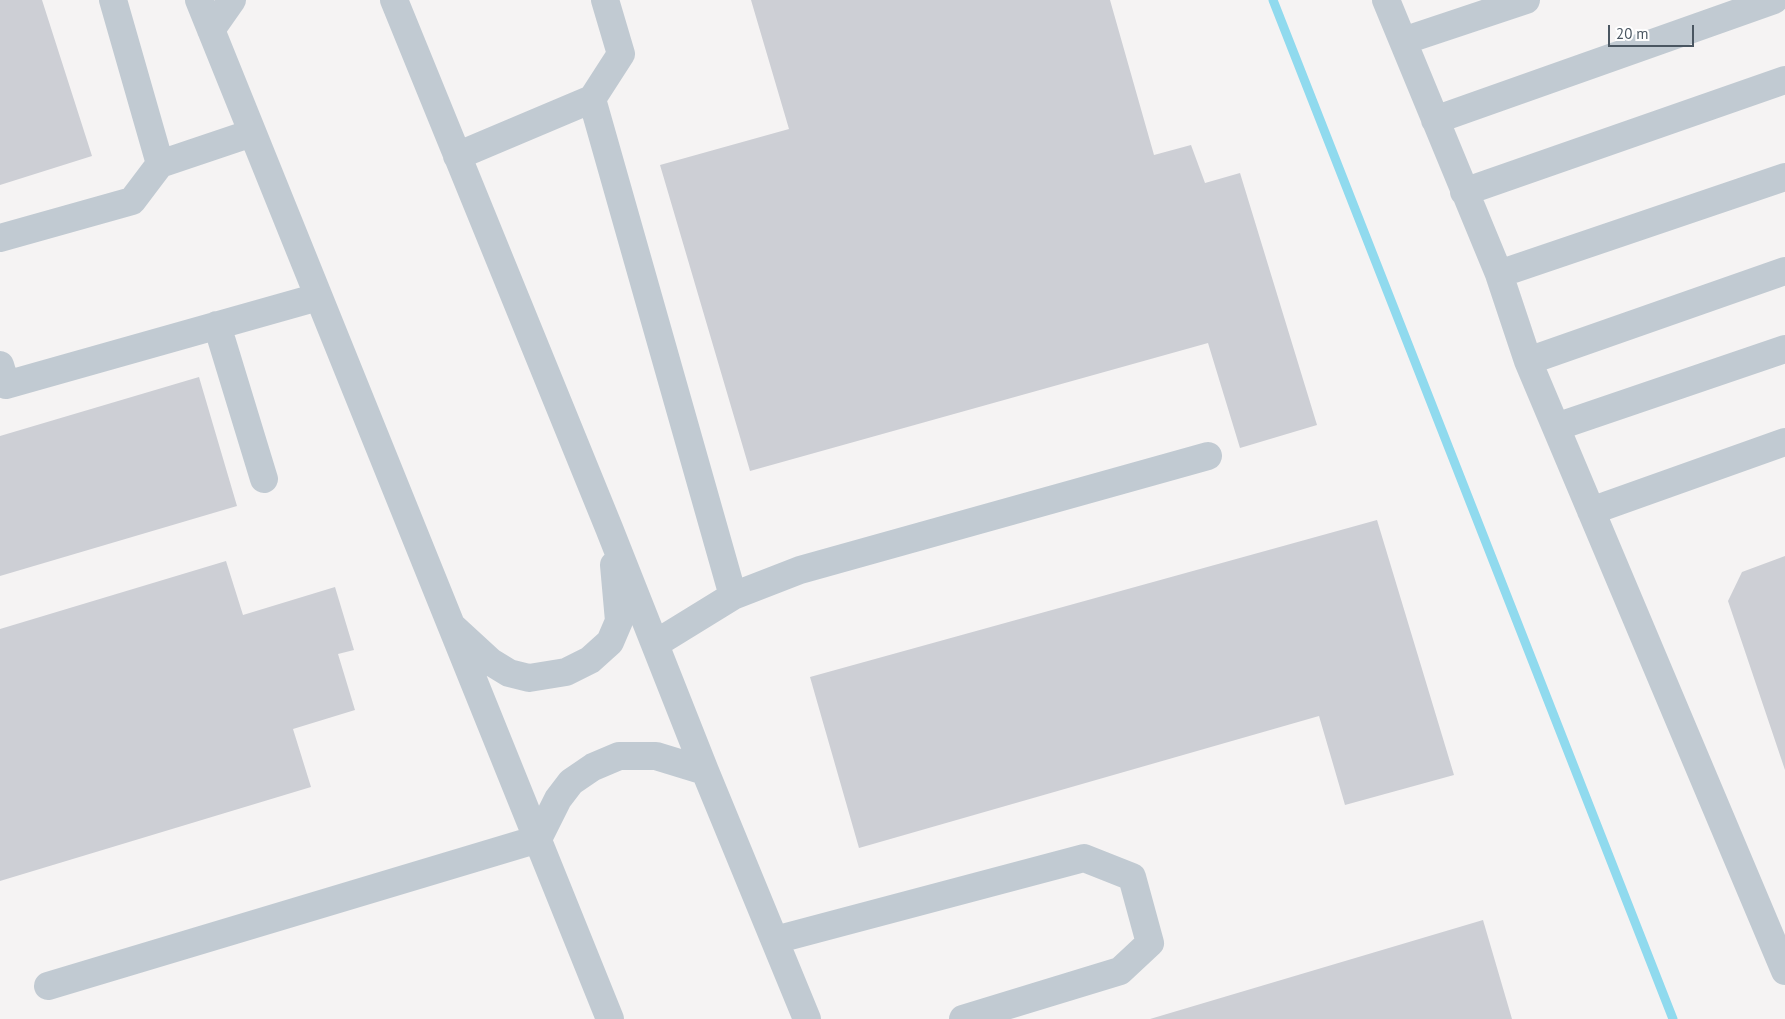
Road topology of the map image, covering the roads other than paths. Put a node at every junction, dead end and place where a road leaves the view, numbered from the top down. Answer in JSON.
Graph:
{"nodes":[{"id":1,"x":112,"y":0,"type":"edge"},
{"id":2,"x":199,"y":0,"type":"edge"},
{"id":3,"x":232,"y":0,"type":"edge"},
{"id":4,"x":394,"y":0,"type":"edge"},
{"id":5,"x":605,"y":0,"type":"edge"},
{"id":6,"x":1386,"y":0,"type":"edge"},
{"id":7,"x":1526,"y":0,"type":"edge"},
{"id":8,"x":1774,"y":0,"type":"edge"},
{"id":9,"x":212,"y":30,"type":"junction"},
{"id":10,"x":1403,"y":42,"type":"junction"},
{"id":11,"x":1785,"y":80,"type":"edge"},
{"id":12,"x":592,"y":99,"type":"junction"},
{"id":13,"x":1435,"y":120,"type":"junction"},
{"id":14,"x":252,"y":133,"type":"junction"},
{"id":15,"x":458,"y":156,"type":"junction"},
{"id":16,"x":160,"y":164,"type":"junction"},
{"id":17,"x":1785,"y":177,"type":"edge"},
{"id":18,"x":1464,"y":192,"type":"junction"},
{"id":19,"x":0,"y":238,"type":"edge"},
{"id":20,"x":1785,"y":271,"type":"edge"},
{"id":21,"x":1499,"y":274,"type":"junction"},
{"id":22,"x":318,"y":297,"type":"junction"},
{"id":23,"x":217,"y":325,"type":"junction"},
{"id":24,"x":1785,"y":350,"type":"edge"},
{"id":25,"x":1528,"y":361,"type":"junction"},
{"id":26,"x":0,"y":365,"type":"edge"},
{"id":27,"x":1556,"y":427,"type":"junction"},
{"id":28,"x":1785,"y":442,"type":"edge"},
{"id":29,"x":1208,"y":456,"type":"dead end"},
{"id":30,"x":264,"y":479,"type":"dead end"},
{"id":31,"x":1591,"y":511,"type":"junction"},
{"id":32,"x":609,"y":528,"type":"junction"},
{"id":33,"x":733,"y":596,"type":"junction"},
{"id":34,"x":450,"y":624,"type":"junction"},
{"id":35,"x":655,"y":644,"type":"junction"},
{"id":36,"x":705,"y":771,"type":"junction"},
{"id":37,"x":538,"y":839,"type":"junction"},
{"id":38,"x":775,"y":940,"type":"junction"},
{"id":39,"x":1785,"y":971,"type":"edge"},
{"id":40,"x":48,"y":986,"type":"dead end"},
{"id":41,"x":610,"y":1019,"type":"edge"},
{"id":42,"x":807,"y":1019,"type":"edge"},
{"id":43,"x":963,"y":1019,"type":"edge"}],
"edges":[{"from":1,"to":16,"type":"street"},
{"from":2,"to":9,"type":"street"},
{"from":3,"to":9,"type":"street"},
{"from":4,"to":15,"type":"street"},
{"from":5,"to":12,"type":"street"},
{"from":6,"to":10,"type":"street"},
{"from":7,"to":10,"type":"street"},
{"from":8,"to":13,"type":"street"},
{"from":9,"to":14,"type":"street"},
{"from":10,"to":13,"type":"street"},
{"from":11,"to":18,"type":"street"},
{"from":12,"to":15,"type":"street"},
{"from":12,"to":33,"type":"street"},
{"from":13,"to":18,"type":"street"},
{"from":14,"to":16,"type":"street"},
{"from":14,"to":22,"type":"street"},
{"from":15,"to":32,"type":"street"},
{"from":16,"to":19,"type":"street"},
{"from":17,"to":21,"type":"street"},
{"from":18,"to":21,"type":"street"},
{"from":20,"to":25,"type":"street"},
{"from":21,"to":25,"type":"street"},
{"from":22,"to":23,"type":"street"},
{"from":22,"to":34,"type":"street"},
{"from":23,"to":26,"type":"street"},
{"from":23,"to":30,"type":"street"},
{"from":24,"to":27,"type":"street"},
{"from":25,"to":27,"type":"street"},
{"from":27,"to":31,"type":"street"},
{"from":28,"to":31,"type":"street"},
{"from":29,"to":33,"type":"street"},
{"from":31,"to":39,"type":"street"},
{"from":32,"to":34,"type":"street"},
{"from":32,"to":35,"type":"street"},
{"from":33,"to":35,"type":"street"},
{"from":34,"to":37,"type":"street"},
{"from":35,"to":36,"type":"street"},
{"from":36,"to":37,"type":"street"},
{"from":36,"to":38,"type":"street"},
{"from":37,"to":40,"type":"street"},
{"from":37,"to":41,"type":"street"},
{"from":38,"to":42,"type":"street"},
{"from":38,"to":43,"type":"street"}]}
